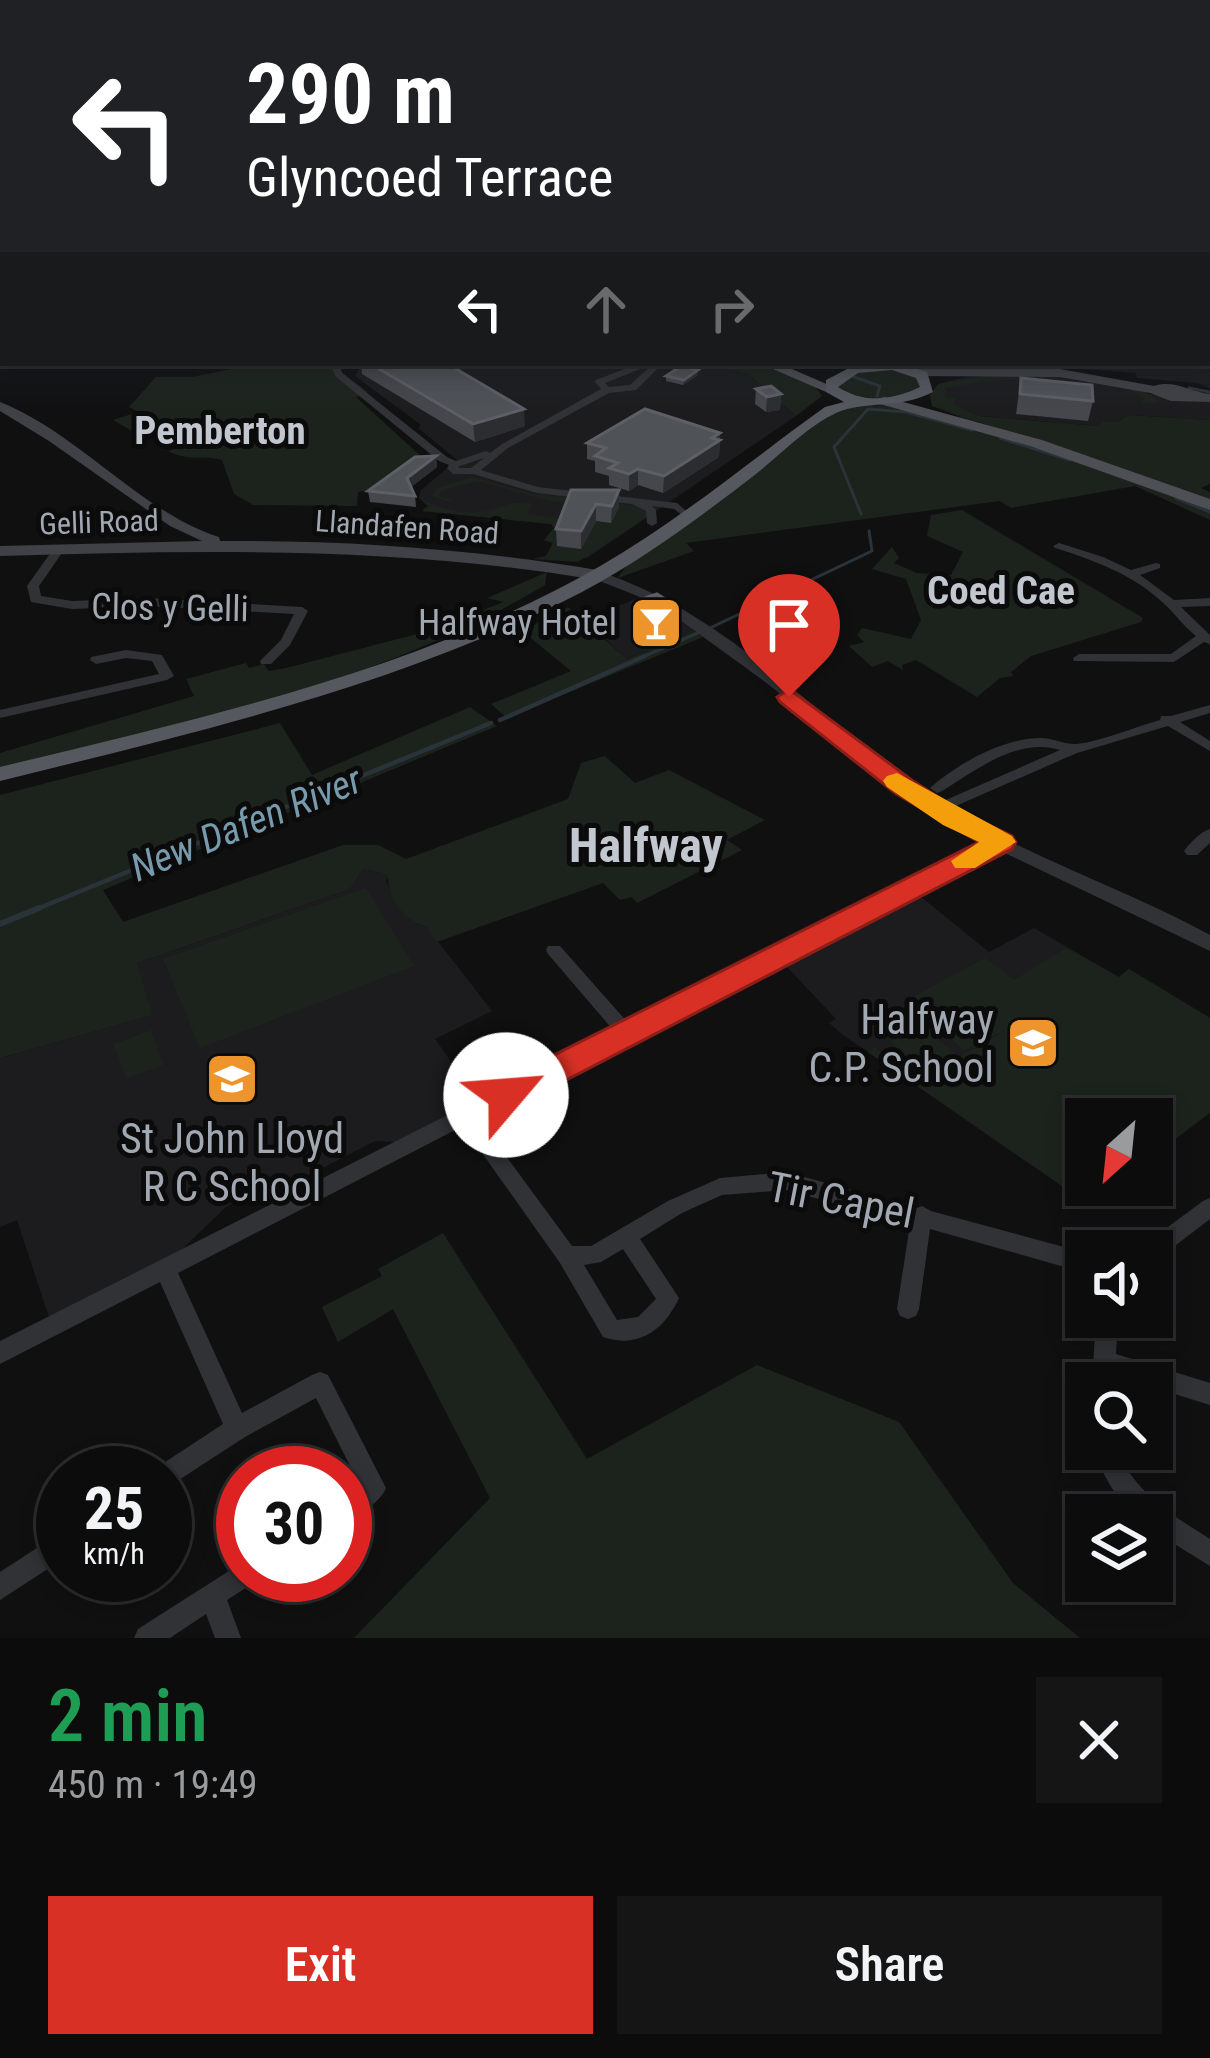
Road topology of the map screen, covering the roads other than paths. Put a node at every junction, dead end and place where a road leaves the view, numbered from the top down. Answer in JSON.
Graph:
{"nodes":[{"id":1,"x":335,"y":366,"type":"edge"},
{"id":2,"x":642,"y":366,"type":"edge"},
{"id":3,"x":655,"y":366,"type":"edge"},
{"id":4,"x":773,"y":366,"type":"edge"},
{"id":5,"x":788,"y":366,"type":"edge"},
{"id":6,"x":916,"y":372,"type":"junction"},
{"id":7,"x":845,"y":373,"type":"junction"},
{"id":8,"x":961,"y":375,"type":"junction"},
{"id":9,"x":619,"y":377,"type":"junction"},
{"id":10,"x":635,"y":383,"type":"junction"},
{"id":11,"x":927,"y":388,"type":"junction"},
{"id":12,"x":607,"y":390,"type":"junction"},
{"id":13,"x":832,"y":391,"type":"junction"},
{"id":14,"x":1210,"y":398,"type":"edge"},
{"id":15,"x":885,"y":401,"type":"junction"},
{"id":16,"x":861,"y":403,"type":"junction"},
{"id":17,"x":0,"y":406,"type":"edge"},
{"id":18,"x":940,"y":415,"type":"junction"},
{"id":19,"x":469,"y":466,"type":"junction"},
{"id":20,"x":633,"y":501,"type":"junction"},
{"id":21,"x":1210,"y":505,"type":"edge"},
{"id":22,"x":682,"y":511,"type":"junction"},
{"id":23,"x":652,"y":523,"type":"junction"},
{"id":24,"x":196,"y":535,"type":"junction"},
{"id":25,"x":231,"y":544,"type":"junction"},
{"id":26,"x":176,"y":546,"type":"junction"},
{"id":27,"x":1059,"y":547,"type":"dead end"},
{"id":28,"x":58,"y":550,"type":"junction"},
{"id":29,"x":0,"y":551,"type":"edge"},
{"id":30,"x":1156,"y":566,"type":"dead end"},
{"id":31,"x":587,"y":573,"type":"junction"},
{"id":32,"x":1128,"y":574,"type":"junction"},
{"id":33,"x":1210,"y":602,"type":"edge"},
{"id":34,"x":1170,"y":604,"type":"junction"},
{"id":35,"x":1206,"y":639,"type":"edge"},
{"id":36,"x":1079,"y":658,"type":"dead end"},
{"id":37,"x":96,"y":660,"type":"dead end"},
{"id":38,"x":266,"y":661,"type":"dead end"},
{"id":39,"x":1210,"y":709,"type":"edge"},
{"id":40,"x":0,"y":714,"type":"edge"},
{"id":41,"x":1166,"y":719,"type":"junction"},
{"id":42,"x":1210,"y":747,"type":"edge"},
{"id":43,"x":1072,"y":750,"type":"junction"},
{"id":44,"x":0,"y":774,"type":"edge"},
{"id":45,"x":938,"y":788,"type":"dead end"},
{"id":46,"x":937,"y":809,"type":"junction"},
{"id":47,"x":1210,"y":834,"type":"edge"},
{"id":48,"x":1002,"y":842,"type":"junction"},
{"id":49,"x":1192,"y":851,"type":"dead end"},
{"id":50,"x":1210,"y":944,"type":"edge"},
{"id":51,"x":554,"y":950,"type":"dead end"},
{"id":52,"x":626,"y":1033,"type":"junction"},
{"id":53,"x":466,"y":1116,"type":"junction"},
{"id":54,"x":1210,"y":1207,"type":"edge"},
{"id":55,"x":922,"y":1215,"type":"junction"},
{"id":56,"x":1173,"y":1235,"type":"edge"},
{"id":57,"x":628,"y":1237,"type":"junction"},
{"id":58,"x":566,"y":1256,"type":"junction"},
{"id":59,"x":1065,"y":1257,"type":"edge"},
{"id":60,"x":166,"y":1270,"type":"junction"},
{"id":61,"x":908,"y":1309,"type":"dead end"},
{"id":62,"x":0,"y":1353,"type":"edge"},
{"id":63,"x":1173,"y":1386,"type":"edge"},
{"id":64,"x":1210,"y":1394,"type":"edge"},
{"id":65,"x":237,"y":1430,"type":"junction"},
{"id":66,"x":352,"y":1446,"type":"edge"},
{"id":67,"x":192,"y":1459,"type":"edge"},
{"id":68,"x":1110,"y":1470,"type":"edge"},
{"id":69,"x":1210,"y":1553,"type":"edge"},
{"id":70,"x":36,"y":1562,"type":"edge"},
{"id":71,"x":0,"y":1587,"type":"edge"},
{"id":72,"x":216,"y":1592,"type":"edge"},
{"id":73,"x":212,"y":1595,"type":"junction"},
{"id":74,"x":147,"y":1638,"type":"edge"},
{"id":75,"x":228,"y":1638,"type":"edge"}],
"edges":[{"from":1,"to":19,"type":"street"},
{"from":2,"to":9,"type":"street"},
{"from":3,"to":10,"type":"street"},
{"from":4,"to":13,"type":"main road"},
{"from":5,"to":7,"type":"main road"},
{"from":6,"to":7,"type":"highway"},
{"from":6,"to":8,"type":"main road"},
{"from":6,"to":11,"type":"highway"},
{"from":7,"to":13,"type":"highway"},
{"from":8,"to":11,"type":"main road"},
{"from":8,"to":14,"type":"main road"},
{"from":9,"to":10,"type":"street"},
{"from":9,"to":12,"type":"street"},
{"from":10,"to":12,"type":"street"},
{"from":11,"to":15,"type":"highway"},
{"from":11,"to":18,"type":"main road"},
{"from":12,"to":19,"type":"street"},
{"from":13,"to":16,"type":"highway"},
{"from":13,"to":22,"type":"highway"},
{"from":15,"to":16,"type":"highway"},
{"from":15,"to":18,"type":"main road"},
{"from":16,"to":22,"type":"highway"},
{"from":17,"to":24,"type":"main road"},
{"from":18,"to":21,"type":"main road"},
{"from":19,"to":20,"type":"street"},
{"from":20,"to":22,"type":"street"},
{"from":20,"to":23,"type":"street"},
{"from":22,"to":23,"type":"highway"},
{"from":22,"to":31,"type":"highway"},
{"from":23,"to":31,"type":"highway"},
{"from":24,"to":25,"type":"main road"},
{"from":24,"to":26,"type":"main road","name":"Gelli Road"},
{"from":25,"to":26,"type":"main road"},
{"from":25,"to":31,"type":"main road","name":"Llandafen Road"},
{"from":26,"to":28,"type":"main road","name":"Gelli Road"},
{"from":27,"to":32,"type":"street"},
{"from":28,"to":29,"type":"main road","name":"Gelli Road"},
{"from":28,"to":38,"type":"street","name":"Clos y Gelli"},
{"from":30,"to":32,"type":"street"},
{"from":31,"to":44,"type":"highway"},
{"from":31,"to":46,"type":"street"},
{"from":32,"to":34,"type":"street"},
{"from":33,"to":34,"type":"street"},
{"from":34,"to":35,"type":"street"},
{"from":35,"to":36,"type":"street"},
{"from":37,"to":40,"type":"street"},
{"from":39,"to":41,"type":"street"},
{"from":41,"to":42,"type":"street"},
{"from":41,"to":43,"type":"street"},
{"from":43,"to":45,"type":"street"},
{"from":43,"to":46,"type":"street"},
{"from":46,"to":48,"type":"street"},
{"from":47,"to":49,"type":"street"},
{"from":48,"to":50,"type":"street"},
{"from":48,"to":52,"type":"street"},
{"from":51,"to":52,"type":"street"},
{"from":52,"to":53,"type":"street"},
{"from":53,"to":58,"type":"street"},
{"from":53,"to":60,"type":"street"},
{"from":54,"to":56,"type":"street"},
{"from":55,"to":57,"type":"street","name":"Tir Capel"},
{"from":55,"to":59,"type":"street","name":"Tir Capel"},
{"from":55,"to":61,"type":"street"},
{"from":57,"to":58,"type":"street","name":"Tir Capel"},
{"from":57,"to":58,"type":"street"},
{"from":60,"to":62,"type":"street"},
{"from":60,"to":65,"type":"street"},
{"from":63,"to":64,"type":"street"},
{"from":65,"to":66,"type":"street"},
{"from":65,"to":67,"type":"street"},
{"from":68,"to":69,"type":"street"},
{"from":70,"to":71,"type":"street"},
{"from":72,"to":73,"type":"street"},
{"from":73,"to":74,"type":"street"},
{"from":73,"to":75,"type":"street"}]}
